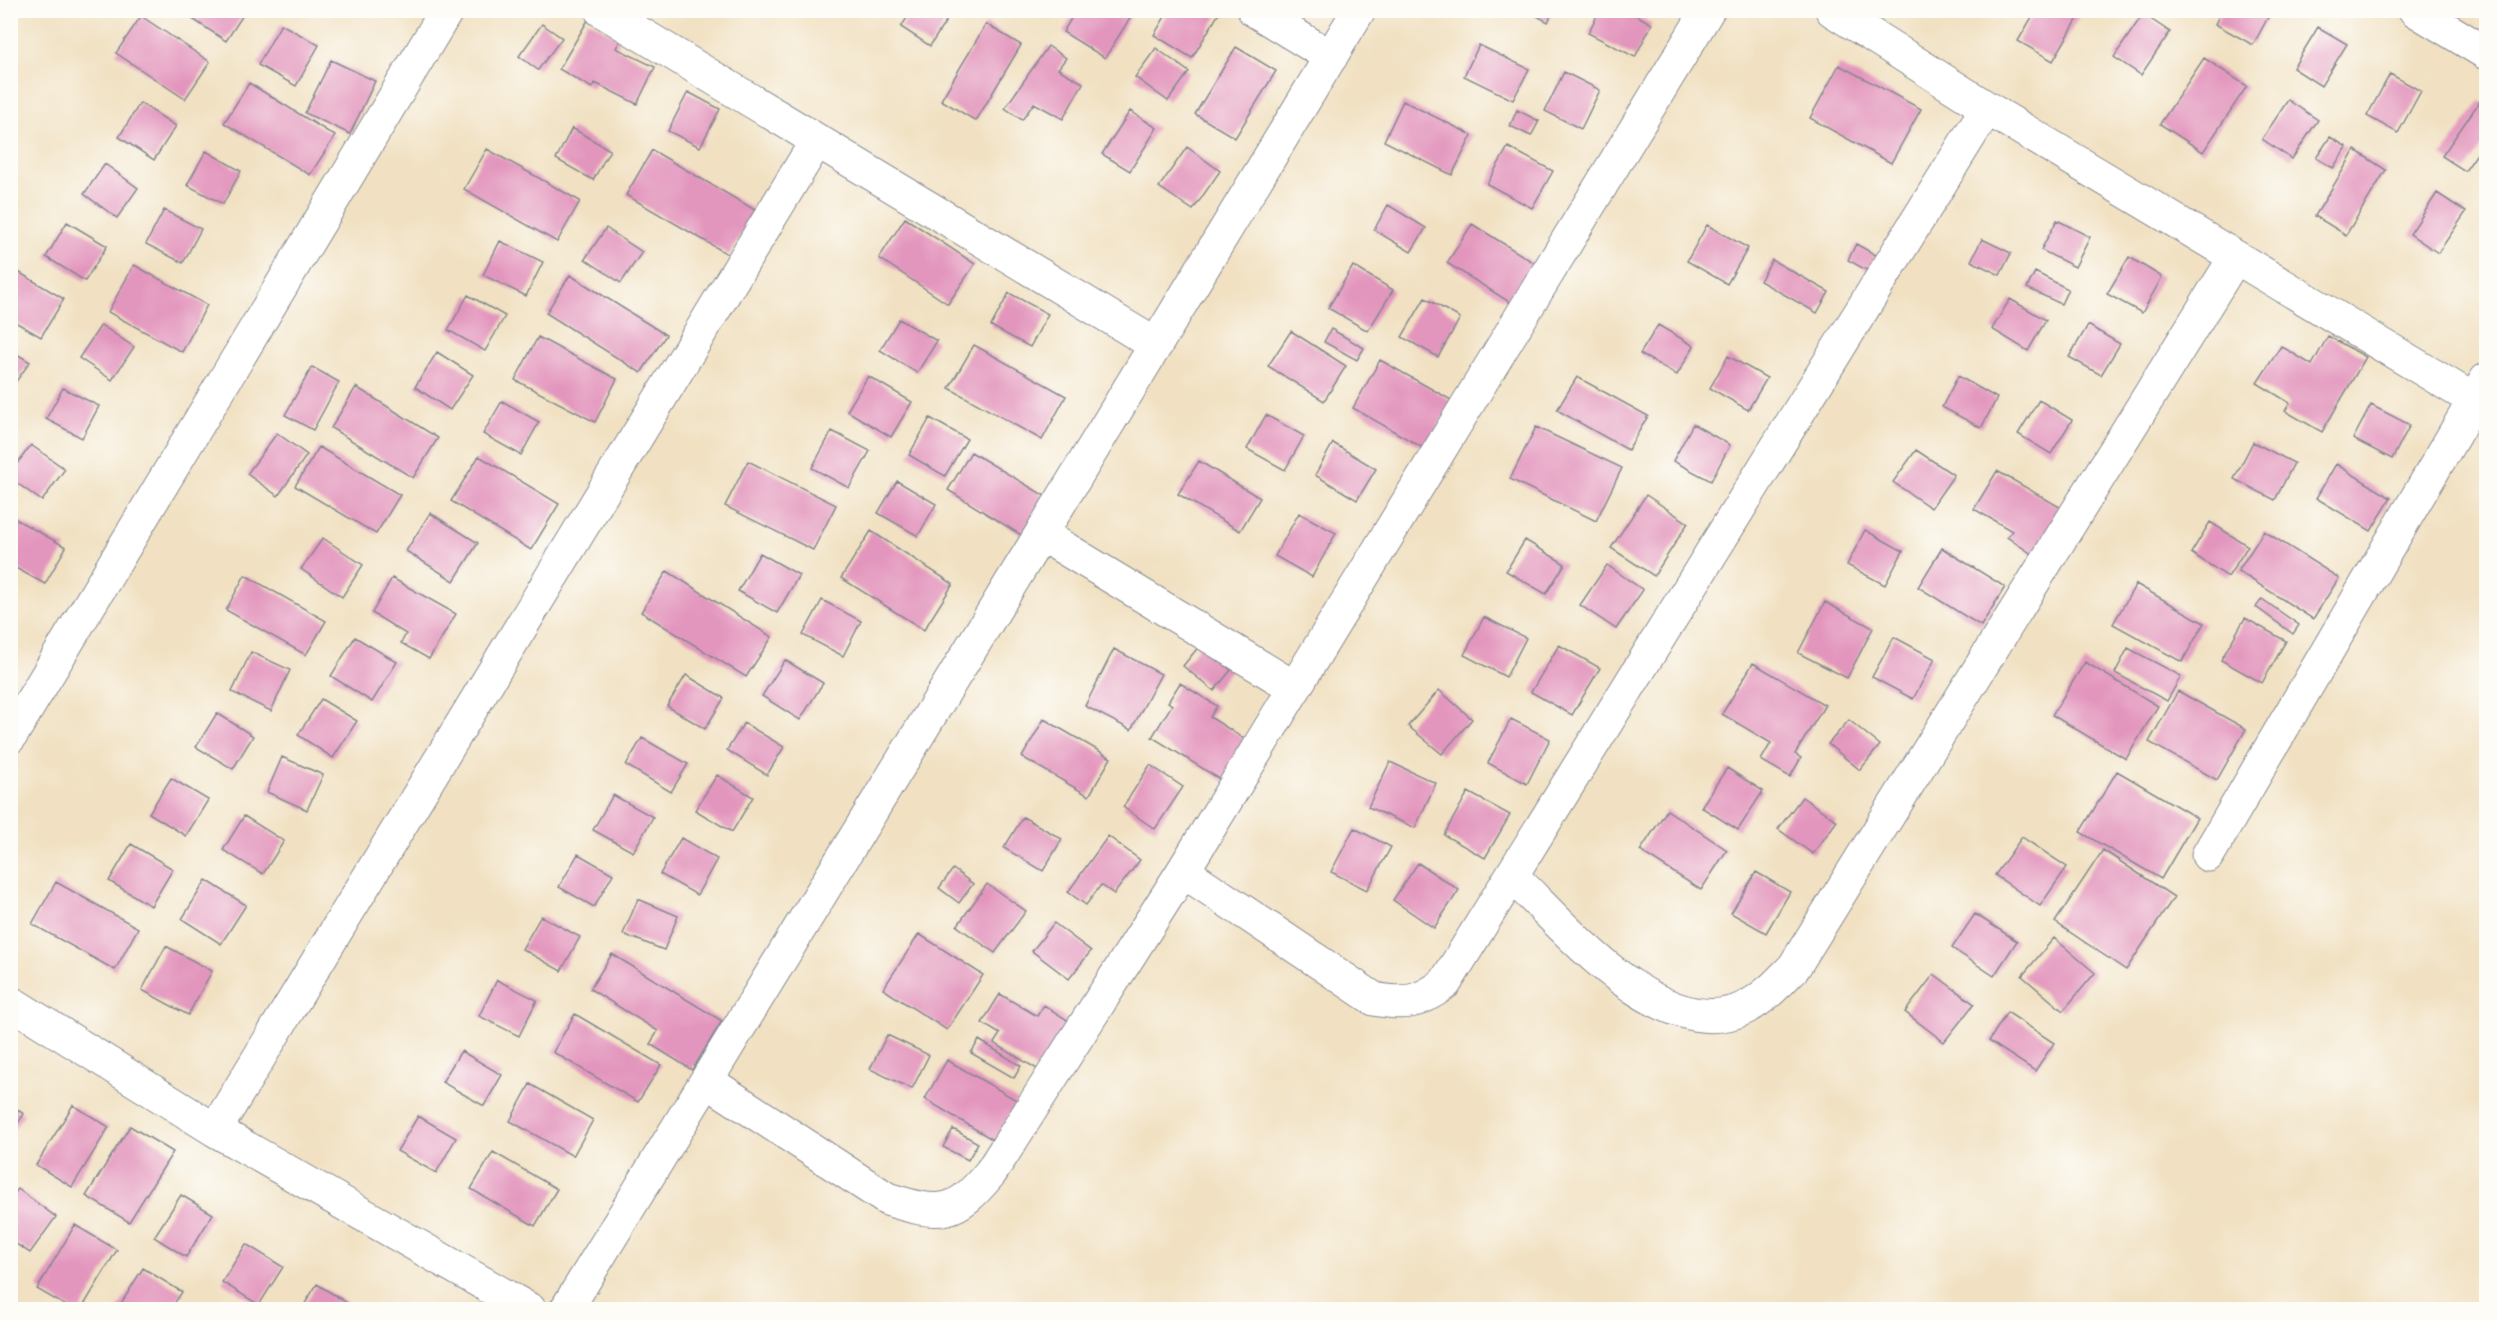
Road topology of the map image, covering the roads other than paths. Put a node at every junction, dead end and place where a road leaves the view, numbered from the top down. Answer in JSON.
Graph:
{"nodes":[{"id":1,"x":447,"y":10,"type":"edge"},
{"id":2,"x":601,"y":10,"type":"edge"},
{"id":3,"x":1254,"y":10,"type":"edge"},
{"id":4,"x":1359,"y":10,"type":"edge"},
{"id":5,"x":1708,"y":10,"type":"edge"},
{"id":6,"x":1832,"y":10,"type":"edge"},
{"id":7,"x":2415,"y":10,"type":"edge"},
{"id":8,"x":2487,"y":53,"type":"edge"},
{"id":9,"x":1331,"y":57,"type":"junction"},
{"id":10,"x":1987,"y":108,"type":"junction"},
{"id":11,"x":816,"y":142,"type":"junction"},
{"id":12,"x":2235,"y":258,"type":"junction"},
{"id":13,"x":1156,"y":345,"type":"junction"},
{"id":14,"x":2480,"y":390,"type":"edge"},
{"id":15,"x":1041,"y":534,"type":"junction"},
{"id":16,"x":1295,"y":688,"type":"junction"},
{"id":17,"x":10,"y":737,"type":"edge"},
{"id":18,"x":2208,"y":855,"type":"dead end"},
{"id":19,"x":1183,"y":871,"type":"junction"},
{"id":20,"x":1512,"y":876,"type":"junction"},
{"id":21,"x":10,"y":1002,"type":"edge"},
{"id":22,"x":707,"y":1081,"type":"junction"},
{"id":23,"x":215,"y":1130,"type":"junction"},
{"id":24,"x":530,"y":1310,"type":"edge"},
{"id":25,"x":566,"y":1310,"type":"edge"}],
"edges":[{"from":1,"to":17,"type":"street"},
{"from":2,"to":11,"type":"street"},
{"from":3,"to":9,"type":"street"},
{"from":4,"to":9,"type":"street"},
{"from":5,"to":16,"type":"street"},
{"from":6,"to":10,"type":"street"},
{"from":7,"to":8,"type":"street"},
{"from":9,"to":13,"type":"street"},
{"from":10,"to":12,"type":"street"},
{"from":10,"to":20,"type":"street"},
{"from":11,"to":13,"type":"street"},
{"from":11,"to":23,"type":"street"},
{"from":12,"to":14,"type":"street"},
{"from":12,"to":20,"type":"street"},
{"from":13,"to":15,"type":"street"},
{"from":14,"to":18,"type":"street"},
{"from":15,"to":16,"type":"street"},
{"from":15,"to":22,"type":"street"},
{"from":16,"to":19,"type":"street"},
{"from":19,"to":20,"type":"street"},
{"from":19,"to":22,"type":"street"},
{"from":21,"to":23,"type":"street"},
{"from":22,"to":25,"type":"street"},
{"from":23,"to":24,"type":"street"}]}
